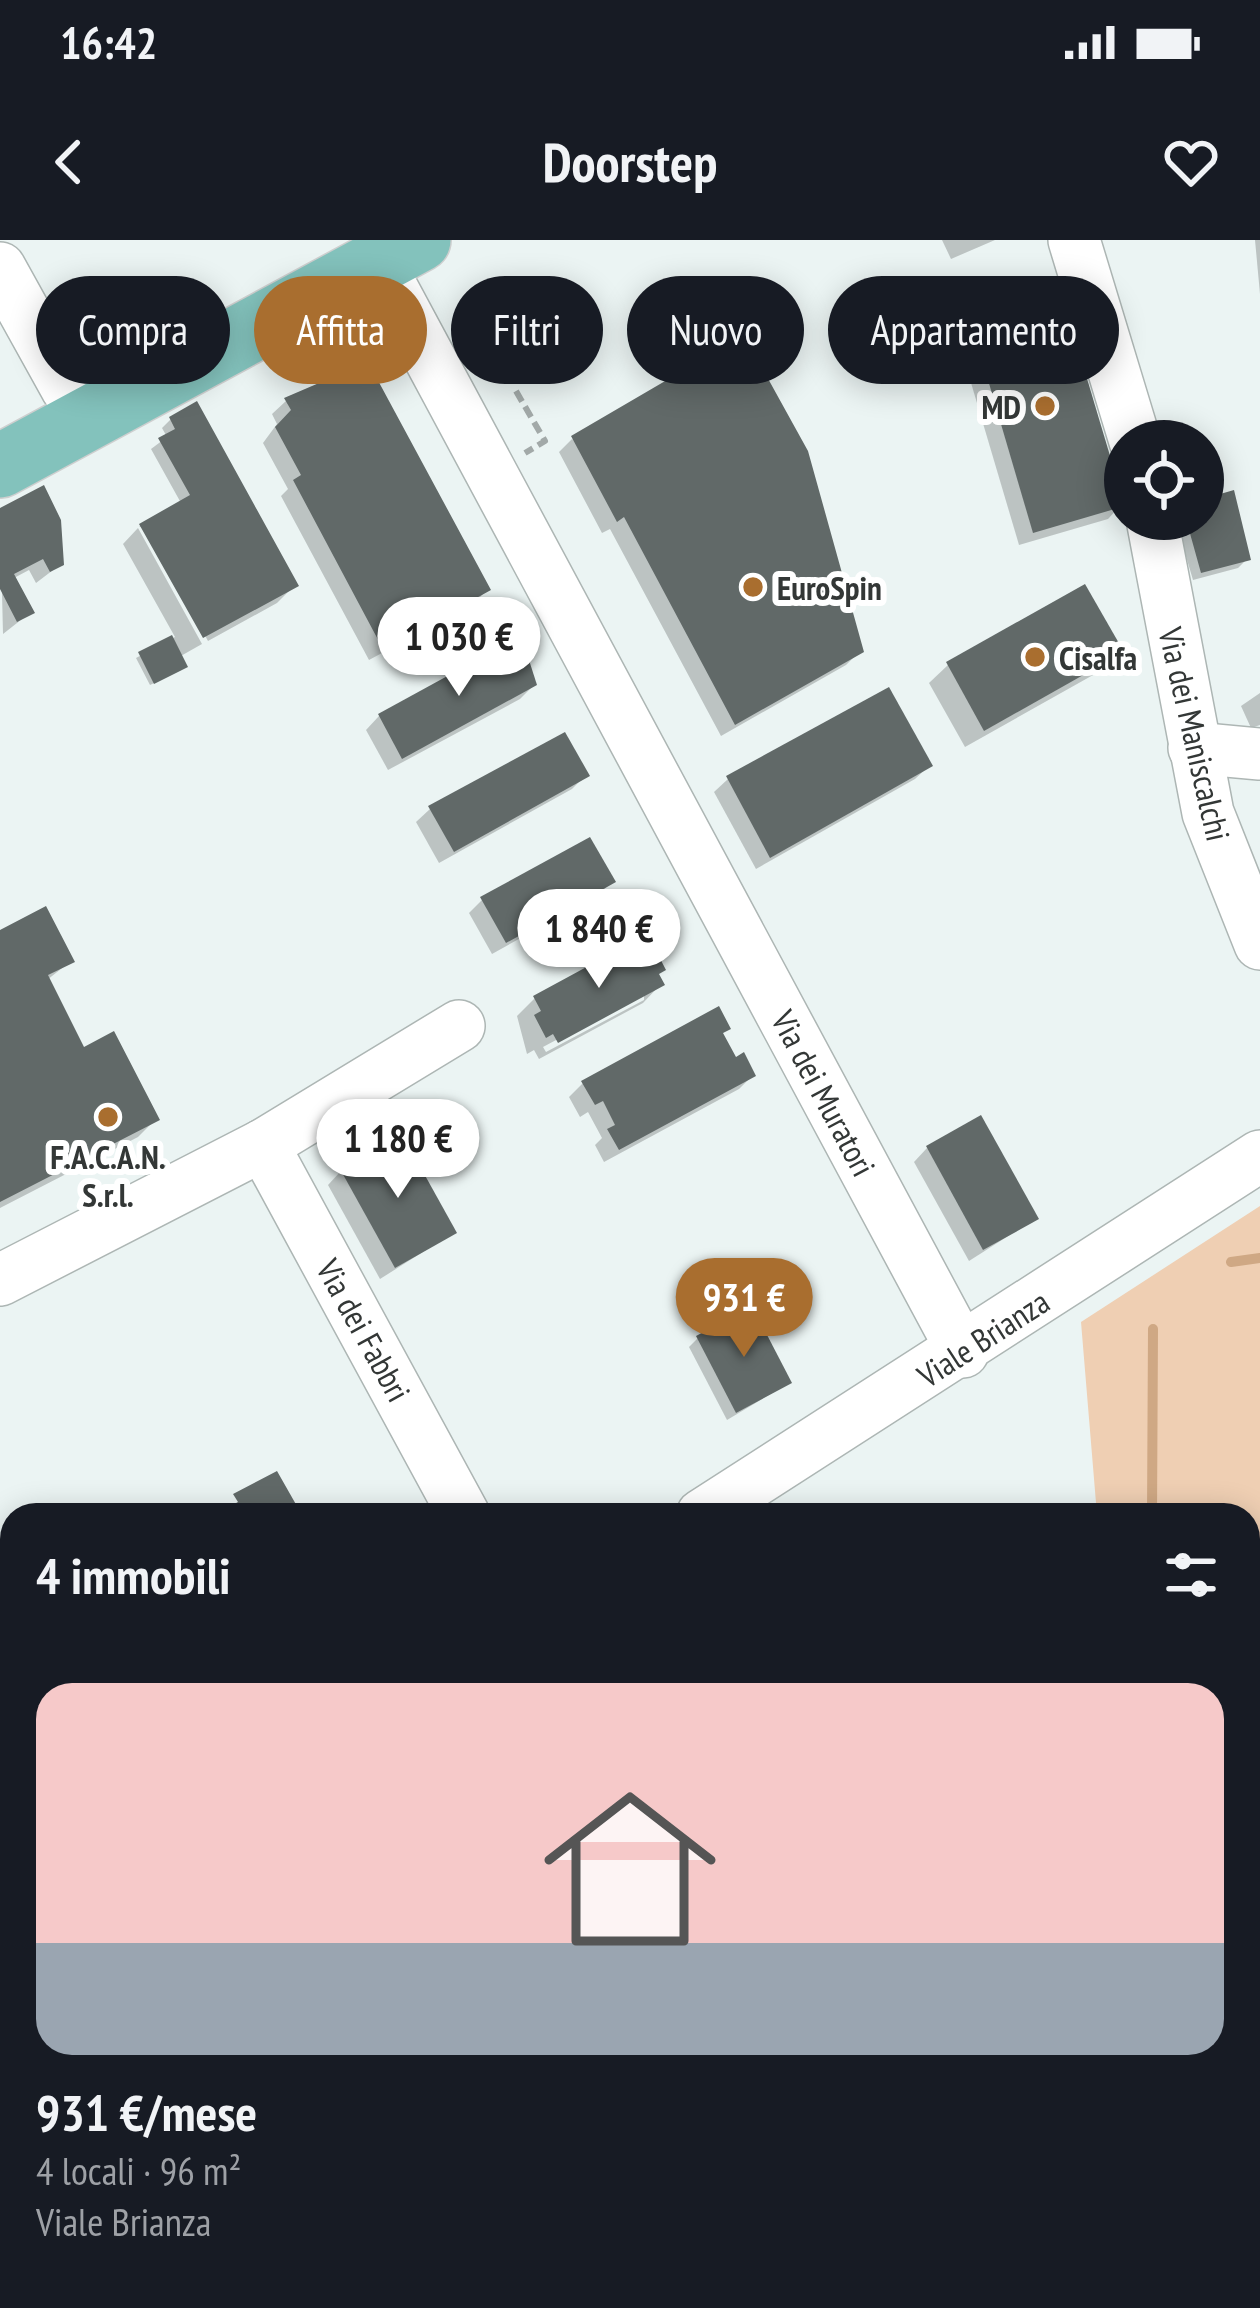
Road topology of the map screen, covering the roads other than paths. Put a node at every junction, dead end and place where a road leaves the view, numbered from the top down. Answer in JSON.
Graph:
{"nodes":[{"id":1,"x":1074,"y":240,"type":"edge"},
{"id":2,"x":379,"y":247,"type":"edge"},
{"id":3,"x":0,"y":268,"type":"edge"},
{"id":4,"x":67,"y":389,"type":"junction"},
{"id":5,"x":1130,"y":420,"type":"edge"},
{"id":6,"x":0,"y":428,"type":"edge"},
{"id":7,"x":0,"y":466,"type":"edge"},
{"id":8,"x":1156,"y":540,"type":"edge"},
{"id":9,"x":1194,"y":748,"type":"junction"},
{"id":10,"x":1260,"y":754,"type":"edge"},
{"id":11,"x":1260,"y":944,"type":"edge"},
{"id":12,"x":459,"y":1026,"type":"dead end"},
{"id":13,"x":262,"y":1145,"type":"junction"},
{"id":14,"x":1260,"y":1156,"type":"edge"},
{"id":15,"x":0,"y":1280,"type":"edge"},
{"id":16,"x":963,"y":1352,"type":"junction"},
{"id":17,"x":457,"y":1503,"type":"edge"},
{"id":18,"x":721,"y":1503,"type":"edge"}],
"edges":[{"from":1,"to":5,"type":"street"},
{"from":2,"to":4,"type":"main road"},
{"from":2,"to":7,"type":"main road"},
{"from":2,"to":16,"type":"street","name":"Via dei Muratori"},
{"from":3,"to":4,"type":"street"},
{"from":4,"to":6,"type":"main road"},
{"from":8,"to":9,"type":"street","name":"Via dei Maniscalchi"},
{"from":9,"to":10,"type":"street"},
{"from":9,"to":11,"type":"street","name":"Via dei Maniscalchi"},
{"from":12,"to":13,"type":"street"},
{"from":13,"to":15,"type":"street"},
{"from":13,"to":17,"type":"street","name":"Via dei Fabbri"},
{"from":14,"to":16,"type":"street","name":"Viale Brianza"},
{"from":16,"to":18,"type":"street","name":"Viale Brianza"}]}
